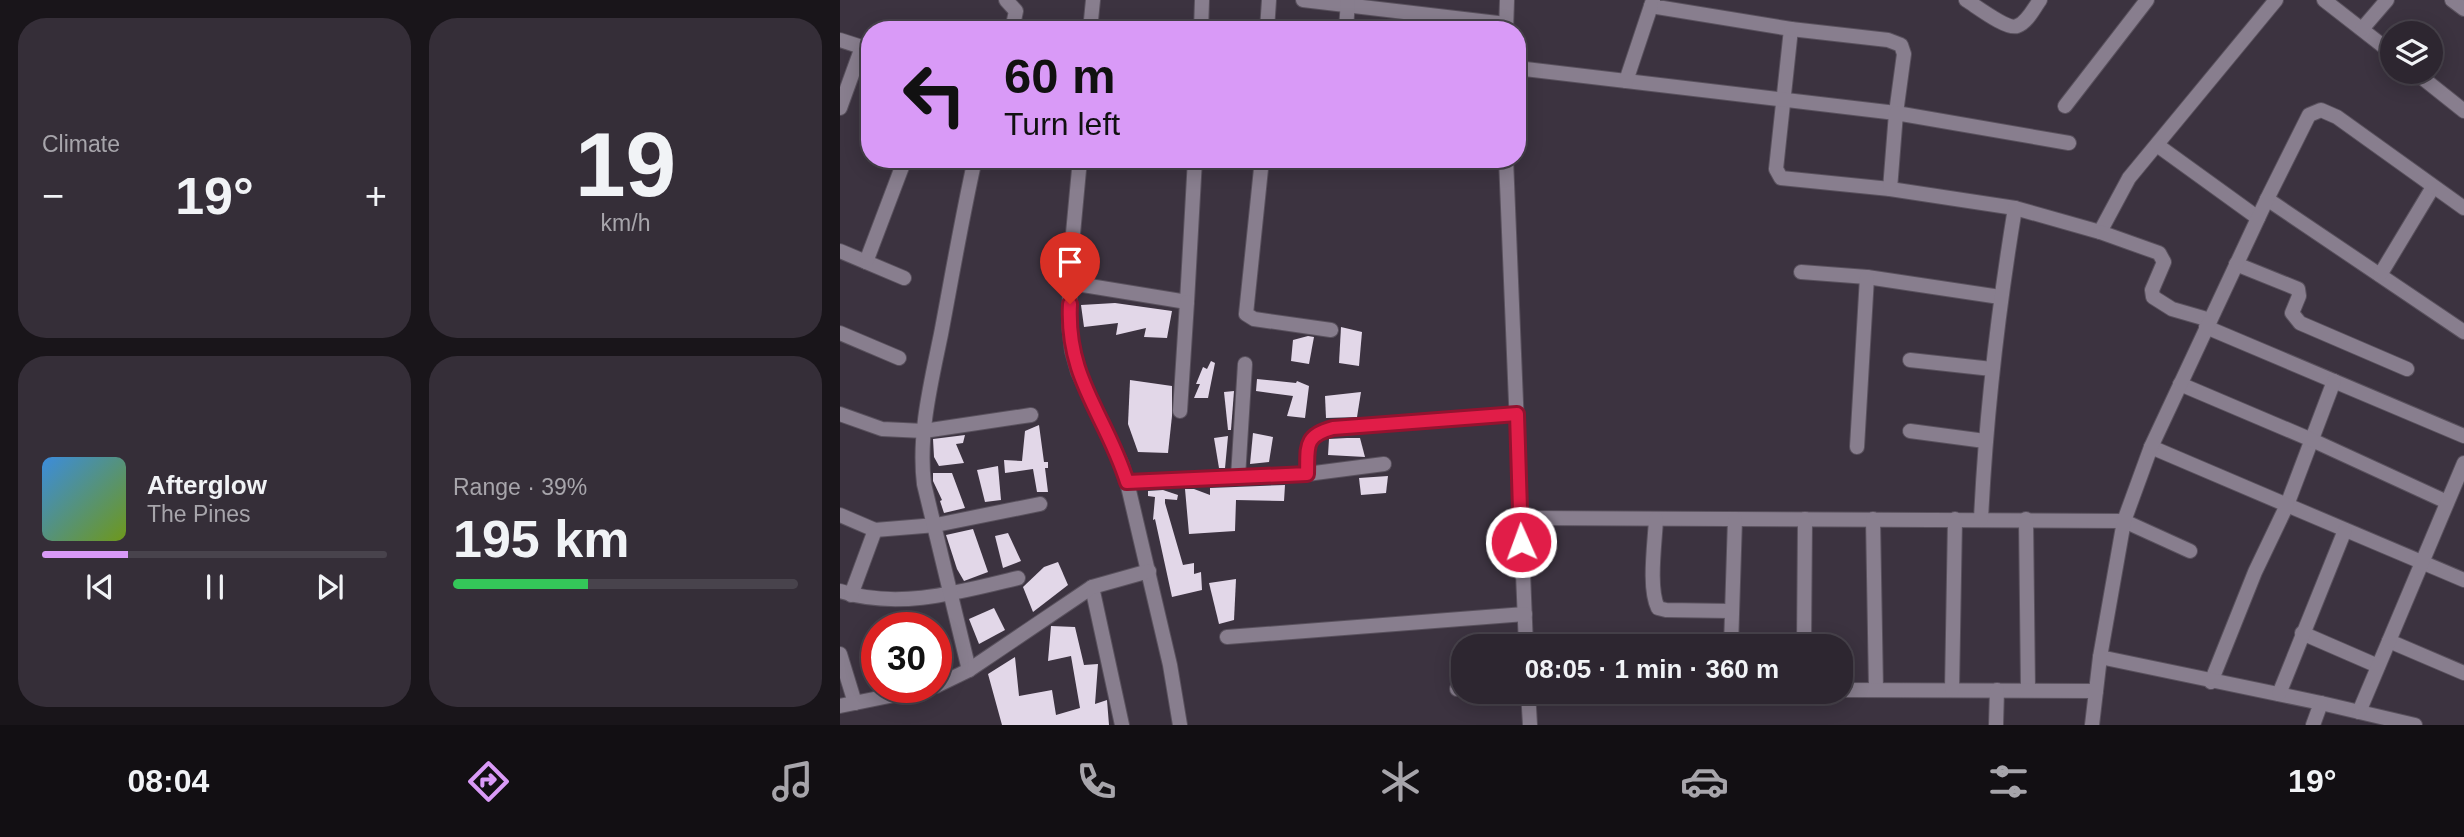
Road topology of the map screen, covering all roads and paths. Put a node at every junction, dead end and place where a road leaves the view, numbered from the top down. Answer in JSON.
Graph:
{"nodes":[{"id":1,"x":1006,"y":0,"type":"edge"},
{"id":2,"x":1093,"y":0,"type":"edge"},
{"id":3,"x":1202,"y":0,"type":"edge"},
{"id":4,"x":1269,"y":0,"type":"edge"},
{"id":5,"x":1303,"y":0,"type":"edge"},
{"id":6,"x":1507,"y":0,"type":"edge"},
{"id":7,"x":1966,"y":0,"type":"edge"},
{"id":8,"x":2040,"y":0,"type":"edge"},
{"id":9,"x":2147,"y":0,"type":"edge"},
{"id":10,"x":2276,"y":0,"type":"edge"},
{"id":11,"x":2324,"y":0,"type":"edge"},
{"id":12,"x":2387,"y":0,"type":"edge"},
{"id":13,"x":2452,"y":0,"type":"edge"},
{"id":14,"x":1348,"y":3,"type":"edge"},
{"id":15,"x":1652,"y":3,"type":"edge"},
{"id":16,"x":2464,"y":9,"type":"edge"},
{"id":17,"x":1014,"y":21,"type":"edge"},
{"id":18,"x":1091,"y":21,"type":"edge"},
{"id":19,"x":1201,"y":21,"type":"edge"},
{"id":20,"x":1268,"y":21,"type":"edge"},
{"id":21,"x":1347,"y":21,"type":"edge"},
{"id":22,"x":1466,"y":21,"type":"edge"},
{"id":23,"x":1506,"y":21,"type":"edge"},
{"id":24,"x":1791,"y":29,"type":"junction"},
{"id":25,"x":2362,"y":29,"type":"junction"},
{"id":26,"x":840,"y":40,"type":"edge"},
{"id":27,"x":2380,"y":43,"type":"edge"},
{"id":28,"x":861,"y":46,"type":"edge"},
{"id":29,"x":861,"y":60,"type":"edge"},
{"id":30,"x":1526,"y":69,"type":"edge"},
{"id":31,"x":1626,"y":81,"type":"junction"},
{"id":32,"x":2430,"y":84,"type":"edge"},
{"id":33,"x":1785,"y":99,"type":"junction"},
{"id":34,"x":2064,"y":106,"type":"dead end"},
{"id":35,"x":840,"y":108,"type":"edge"},
{"id":36,"x":2464,"y":111,"type":"edge"},
{"id":37,"x":1896,"y":113,"type":"junction"},
{"id":38,"x":2069,"y":143,"type":"dead end"},
{"id":39,"x":2157,"y":145,"type":"junction"},
{"id":40,"x":902,"y":168,"type":"edge"},
{"id":41,"x":973,"y":168,"type":"edge"},
{"id":42,"x":1079,"y":168,"type":"edge"},
{"id":43,"x":1194,"y":168,"type":"edge"},
{"id":44,"x":1261,"y":168,"type":"edge"},
{"id":45,"x":1506,"y":168,"type":"edge"},
{"id":46,"x":2433,"y":187,"type":"junction"},
{"id":47,"x":1889,"y":189,"type":"junction"},
{"id":48,"x":2267,"y":199,"type":"junction"},
{"id":49,"x":2015,"y":208,"type":"junction"},
{"id":50,"x":2464,"y":208,"type":"edge"},
{"id":51,"x":2258,"y":218,"type":"junction"},
{"id":52,"x":2101,"y":232,"type":"junction"},
{"id":53,"x":840,"y":251,"type":"edge"},
{"id":54,"x":866,"y":262,"type":"junction"},
{"id":55,"x":2236,"y":264,"type":"junction"},
{"id":56,"x":1801,"y":272,"type":"dead end"},
{"id":57,"x":2380,"y":275,"type":"junction"},
{"id":58,"x":1867,"y":277,"type":"junction"},
{"id":59,"x":904,"y":278,"type":"dead end"},
{"id":60,"x":1071,"y":283,"type":"junction"},
{"id":61,"x":2000,"y":297,"type":"junction"},
{"id":62,"x":1187,"y":302,"type":"junction"},
{"id":63,"x":2208,"y":324,"type":"junction"},
{"id":64,"x":1331,"y":330,"type":"dead end"},
{"id":65,"x":2464,"y":332,"type":"edge"},
{"id":66,"x":840,"y":333,"type":"edge"},
{"id":67,"x":899,"y":358,"type":"dead end"},
{"id":68,"x":1910,"y":360,"type":"dead end"},
{"id":69,"x":1245,"y":364,"type":"dead end"},
{"id":70,"x":1993,"y":369,"type":"junction"},
{"id":71,"x":2407,"y":369,"type":"dead end"},
{"id":72,"x":2334,"y":381,"type":"junction"},
{"id":73,"x":2180,"y":384,"type":"junction"},
{"id":74,"x":1180,"y":411,"type":"dead end"},
{"id":75,"x":840,"y":414,"type":"edge"},
{"id":76,"x":1517,"y":414,"type":"junction"},
{"id":77,"x":1031,"y":415,"type":"dead end"},
{"id":78,"x":1910,"y":431,"type":"dead end"},
{"id":79,"x":923,"y":432,"type":"junction"},
{"id":80,"x":2464,"y":436,"type":"edge"},
{"id":81,"x":2312,"y":440,"type":"junction"},
{"id":82,"x":1985,"y":441,"type":"junction"},
{"id":83,"x":1857,"y":447,"type":"dead end"},
{"id":84,"x":2151,"y":447,"type":"junction"},
{"id":85,"x":2464,"y":463,"type":"edge"},
{"id":86,"x":1384,"y":464,"type":"dead end"},
{"id":87,"x":1307,"y":474,"type":"junction"},
{"id":88,"x":1238,"y":477,"type":"junction"},
{"id":89,"x":1127,"y":482,"type":"junction"},
{"id":90,"x":2447,"y":502,"type":"junction"},
{"id":91,"x":1041,"y":504,"type":"dead end"},
{"id":92,"x":2287,"y":505,"type":"junction"},
{"id":93,"x":840,"y":515,"type":"edge"},
{"id":94,"x":1520,"y":518,"type":"junction"},
{"id":95,"x":1656,"y":519,"type":"junction"},
{"id":96,"x":1735,"y":519,"type":"junction"},
{"id":97,"x":1805,"y":519,"type":"junction"},
{"id":98,"x":1873,"y":519,"type":"junction"},
{"id":99,"x":1955,"y":519,"type":"junction"},
{"id":100,"x":1981,"y":519,"type":"junction"},
{"id":101,"x":2026,"y":519,"type":"junction"},
{"id":102,"x":2124,"y":521,"type":"junction"},
{"id":103,"x":936,"y":524,"type":"junction"},
{"id":104,"x":875,"y":530,"type":"junction"},
{"id":105,"x":2345,"y":530,"type":"junction"},
{"id":106,"x":2190,"y":551,"type":"dead end"},
{"id":107,"x":2422,"y":562,"type":"junction"},
{"id":108,"x":1149,"y":571,"type":"junction"},
{"id":109,"x":1018,"y":578,"type":"dead end"},
{"id":110,"x":2464,"y":580,"type":"edge"},
{"id":111,"x":1092,"y":587,"type":"junction"},
{"id":112,"x":846,"y":593,"type":"edge"},
{"id":113,"x":951,"y":594,"type":"junction"},
{"id":114,"x":1731,"y":611,"type":"junction"},
{"id":115,"x":1525,"y":614,"type":"junction"},
{"id":116,"x":2302,"y":633,"type":"junction"},
{"id":117,"x":1526,"y":634,"type":"edge"},
{"id":118,"x":1731,"y":634,"type":"edge"},
{"id":119,"x":1804,"y":634,"type":"edge"},
{"id":120,"x":1227,"y":637,"type":"dead end"},
{"id":121,"x":2389,"y":641,"type":"junction"},
{"id":122,"x":840,"y":654,"type":"edge"},
{"id":123,"x":2100,"y":657,"type":"junction"},
{"id":124,"x":2378,"y":666,"type":"junction"},
{"id":125,"x":969,"y":670,"type":"junction"},
{"id":126,"x":2464,"y":673,"type":"edge"},
{"id":127,"x":952,"y":678,"type":"edge"},
{"id":128,"x":2211,"y":681,"type":"junction"},
{"id":129,"x":1853,"y":690,"type":"edge"},
{"id":130,"x":1876,"y":690,"type":"junction"},
{"id":131,"x":1952,"y":690,"type":"junction"},
{"id":132,"x":1997,"y":690,"type":"junction"},
{"id":133,"x":2028,"y":691,"type":"junction"},
{"id":134,"x":2096,"y":691,"type":"junction"},
{"id":135,"x":2279,"y":694,"type":"junction"},
{"id":136,"x":861,"y":702,"type":"edge"},
{"id":137,"x":855,"y":703,"type":"junction"},
{"id":138,"x":2321,"y":703,"type":"junction"},
{"id":139,"x":1529,"y":704,"type":"edge"},
{"id":140,"x":840,"y":706,"type":"edge"},
{"id":141,"x":2359,"y":712,"type":"junction"},
{"id":142,"x":1122,"y":725,"type":"edge"},
{"id":143,"x":1180,"y":725,"type":"edge"},
{"id":144,"x":1530,"y":725,"type":"edge"},
{"id":145,"x":1996,"y":725,"type":"edge"},
{"id":146,"x":2092,"y":725,"type":"edge"},
{"id":147,"x":2314,"y":725,"type":"edge"},
{"id":148,"x":2415,"y":725,"type":"edge"}],
"edges":[{"from":1,"to":17,"type":"street"},
{"from":2,"to":18,"type":"street"},
{"from":3,"to":19,"type":"street"},
{"from":4,"to":20,"type":"street"},
{"from":5,"to":14,"type":"street"},
{"from":6,"to":23,"type":"street"},
{"from":7,"to":8,"type":"street"},
{"from":9,"to":34,"type":"street"},
{"from":10,"to":39,"type":"street"},
{"from":11,"to":25,"type":"street"},
{"from":12,"to":25,"type":"street"},
{"from":13,"to":16,"type":"street"},
{"from":14,"to":21,"type":"street"},
{"from":14,"to":22,"type":"street"},
{"from":15,"to":24,"type":"street"},
{"from":15,"to":31,"type":"street"},
{"from":24,"to":33,"type":"street"},
{"from":24,"to":37,"type":"street"},
{"from":25,"to":27,"type":"street"},
{"from":26,"to":28,"type":"street"},
{"from":29,"to":35,"type":"street"},
{"from":30,"to":31,"type":"street"},
{"from":31,"to":33,"type":"street"},
{"from":32,"to":36,"type":"street"},
{"from":33,"to":37,"type":"street"},
{"from":33,"to":47,"type":"street"},
{"from":37,"to":38,"type":"street"},
{"from":37,"to":47,"type":"street"},
{"from":39,"to":51,"type":"street"},
{"from":39,"to":52,"type":"street"},
{"from":40,"to":54,"type":"street"},
{"from":41,"to":79,"type":"street"},
{"from":42,"to":60,"type":"street"},
{"from":43,"to":62,"type":"street"},
{"from":44,"to":64,"type":"street"},
{"from":45,"to":76,"type":"street"},
{"from":46,"to":48,"type":"street"},
{"from":46,"to":50,"type":"street"},
{"from":46,"to":57,"type":"street"},
{"from":47,"to":49,"type":"street"},
{"from":48,"to":51,"type":"street"},
{"from":48,"to":57,"type":"street"},
{"from":49,"to":52,"type":"street"},
{"from":49,"to":61,"type":"street"},
{"from":51,"to":55,"type":"street"},
{"from":52,"to":63,"type":"street"},
{"from":53,"to":54,"type":"street"},
{"from":54,"to":59,"type":"street"},
{"from":55,"to":63,"type":"street"},
{"from":55,"to":71,"type":"street"},
{"from":56,"to":58,"type":"street"},
{"from":57,"to":65,"type":"street"},
{"from":58,"to":61,"type":"street"},
{"from":58,"to":83,"type":"street"},
{"from":60,"to":62,"type":"street"},
{"from":60,"to":89,"type":"street"},
{"from":61,"to":70,"type":"street"},
{"from":62,"to":74,"type":"street"},
{"from":63,"to":72,"type":"street"},
{"from":63,"to":73,"type":"street"},
{"from":66,"to":67,"type":"street"},
{"from":68,"to":70,"type":"street"},
{"from":69,"to":88,"type":"street"},
{"from":70,"to":82,"type":"street"},
{"from":72,"to":80,"type":"street"},
{"from":72,"to":81,"type":"street"},
{"from":73,"to":81,"type":"street"},
{"from":73,"to":84,"type":"street"},
{"from":75,"to":79,"type":"street"},
{"from":76,"to":87,"type":"street"},
{"from":76,"to":94,"type":"street"},
{"from":77,"to":79,"type":"street"},
{"from":78,"to":82,"type":"street"},
{"from":79,"to":103,"type":"street"},
{"from":81,"to":90,"type":"street"},
{"from":81,"to":92,"type":"street"},
{"from":82,"to":100,"type":"street"},
{"from":84,"to":92,"type":"street"},
{"from":84,"to":102,"type":"street"},
{"from":85,"to":90,"type":"street"},
{"from":86,"to":87,"type":"street"},
{"from":87,"to":88,"type":"street"},
{"from":88,"to":89,"type":"street"},
{"from":89,"to":108,"type":"street"},
{"from":90,"to":107,"type":"street"},
{"from":91,"to":103,"type":"street"},
{"from":92,"to":105,"type":"street"},
{"from":92,"to":128,"type":"street"},
{"from":93,"to":104,"type":"street"},
{"from":94,"to":95,"type":"street"},
{"from":94,"to":115,"type":"street"},
{"from":95,"to":96,"type":"street"},
{"from":95,"to":114,"type":"street"},
{"from":96,"to":97,"type":"street"},
{"from":96,"to":114,"type":"street"},
{"from":97,"to":98,"type":"street"},
{"from":97,"to":119,"type":"street"},
{"from":98,"to":99,"type":"street"},
{"from":98,"to":130,"type":"street"},
{"from":99,"to":100,"type":"street"},
{"from":99,"to":131,"type":"street"},
{"from":100,"to":101,"type":"street"},
{"from":101,"to":102,"type":"street"},
{"from":101,"to":133,"type":"street"},
{"from":102,"to":106,"type":"street"},
{"from":102,"to":123,"type":"street"},
{"from":103,"to":104,"type":"street"},
{"from":103,"to":113,"type":"street"},
{"from":104,"to":112,"type":"street"},
{"from":105,"to":107,"type":"street"},
{"from":105,"to":116,"type":"street"},
{"from":107,"to":110,"type":"street"},
{"from":107,"to":121,"type":"street"},
{"from":108,"to":111,"type":"street"},
{"from":108,"to":143,"type":"street"},
{"from":109,"to":113,"type":"street"},
{"from":111,"to":125,"type":"street"},
{"from":111,"to":142,"type":"street"},
{"from":112,"to":113,"type":"street"},
{"from":113,"to":125,"type":"street"},
{"from":114,"to":118,"type":"street"},
{"from":115,"to":117,"type":"street"},
{"from":115,"to":120,"type":"street"},
{"from":116,"to":124,"type":"street"},
{"from":116,"to":135,"type":"street"},
{"from":121,"to":124,"type":"street"},
{"from":121,"to":126,"type":"street"},
{"from":122,"to":137,"type":"street"},
{"from":123,"to":128,"type":"street"},
{"from":123,"to":134,"type":"street"},
{"from":124,"to":141,"type":"street"},
{"from":125,"to":127,"type":"street"},
{"from":128,"to":135,"type":"street"},
{"from":129,"to":130,"type":"street"},
{"from":130,"to":131,"type":"street"},
{"from":131,"to":132,"type":"street"},
{"from":132,"to":133,"type":"street"},
{"from":132,"to":145,"type":"street"},
{"from":133,"to":134,"type":"street"},
{"from":134,"to":146,"type":"street"},
{"from":135,"to":138,"type":"street"},
{"from":136,"to":137,"type":"street"},
{"from":137,"to":140,"type":"street"},
{"from":138,"to":141,"type":"street"},
{"from":138,"to":147,"type":"street"},
{"from":139,"to":144,"type":"street"},
{"from":141,"to":148,"type":"street"}]}
